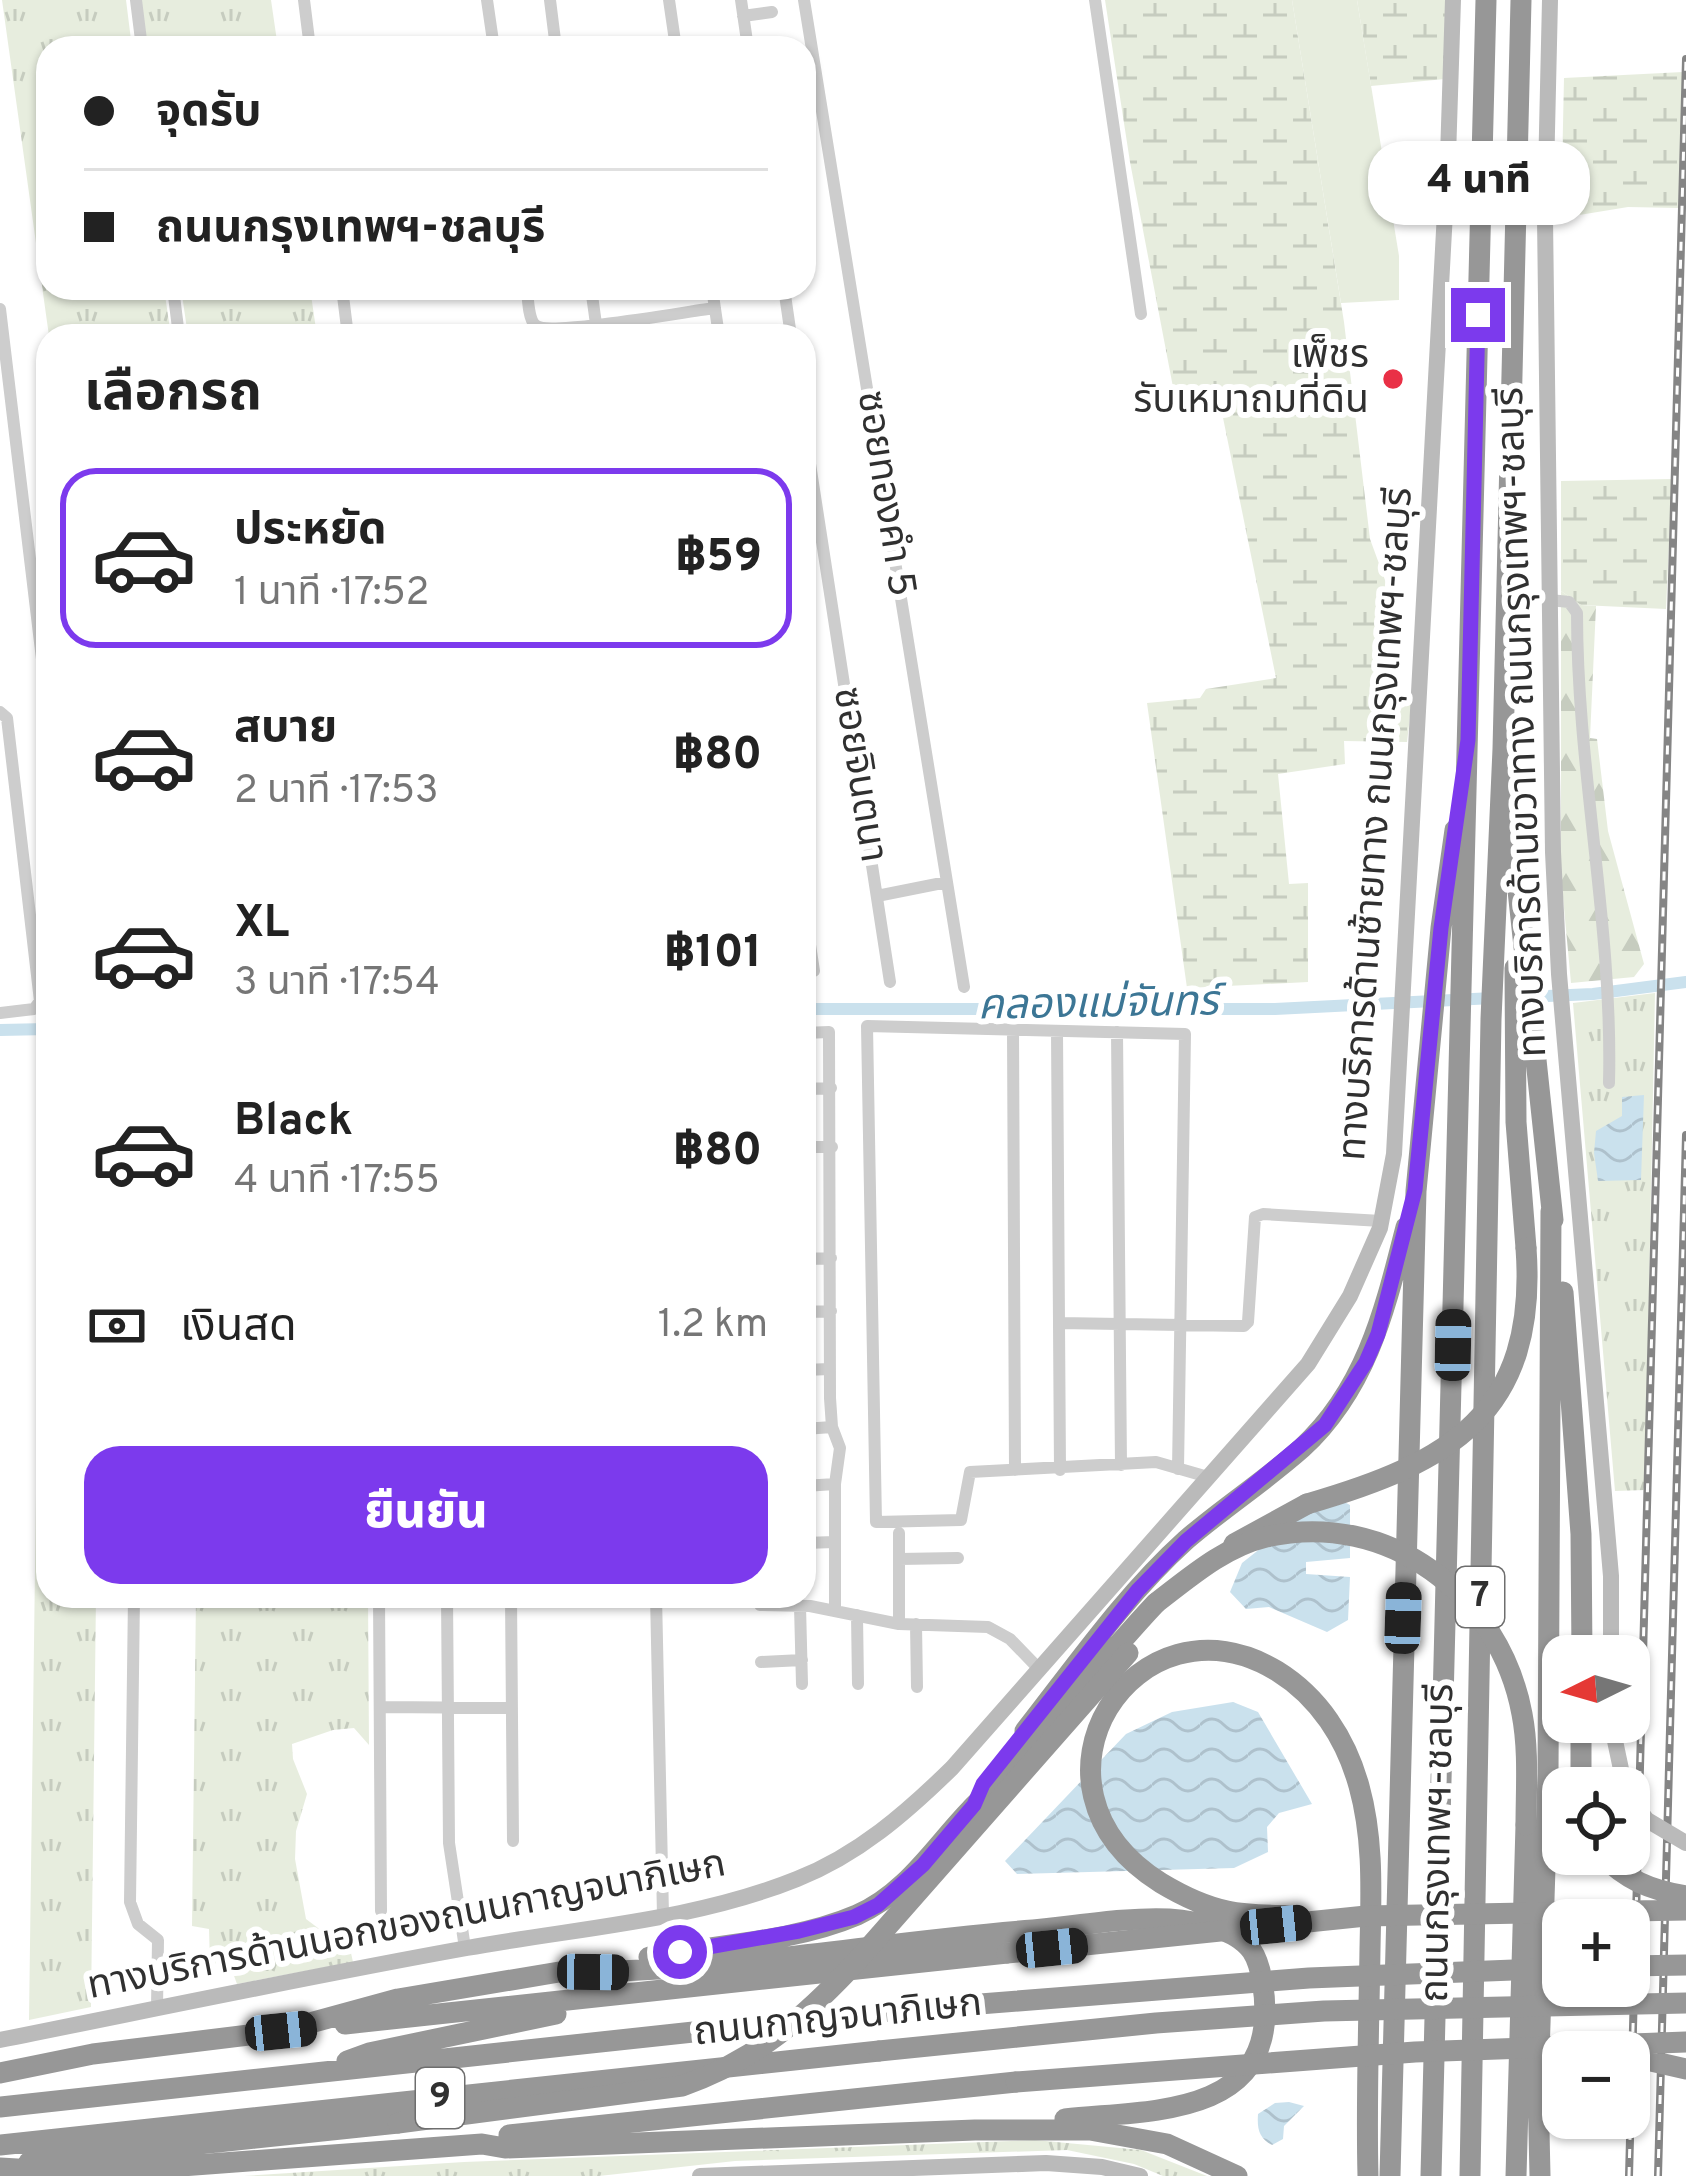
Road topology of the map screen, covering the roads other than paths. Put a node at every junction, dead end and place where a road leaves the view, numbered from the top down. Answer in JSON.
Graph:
{"nodes":[{"id":1,"x":136,"y":0,"type":"edge"},
{"id":2,"x":304,"y":0,"type":"edge"},
{"id":3,"x":488,"y":0,"type":"edge"},
{"id":4,"x":550,"y":0,"type":"edge"},
{"id":5,"x":669,"y":0,"type":"edge"},
{"id":6,"x":741,"y":0,"type":"edge"},
{"id":7,"x":804,"y":0,"type":"edge"},
{"id":8,"x":1095,"y":0,"type":"edge"},
{"id":9,"x":1453,"y":0,"type":"edge"},
{"id":10,"x":1486,"y":0,"type":"edge"},
{"id":11,"x":1520,"y":0,"type":"edge"},
{"id":12,"x":1550,"y":0,"type":"edge"},
{"id":13,"x":772,"y":12,"type":"dead end"},
{"id":14,"x":743,"y":16,"type":"junction"},
{"id":15,"x":140,"y":36,"type":"edge"},
{"id":16,"x":308,"y":36,"type":"edge"},
{"id":17,"x":492,"y":36,"type":"edge"},
{"id":18,"x":554,"y":36,"type":"edge"},
{"id":19,"x":674,"y":36,"type":"edge"},
{"id":20,"x":746,"y":36,"type":"edge"},
{"id":21,"x":810,"y":36,"type":"edge"},
{"id":22,"x":816,"y":75,"type":"edge"},
{"id":23,"x":593,"y":300,"type":"edge"},
{"id":24,"x":714,"y":300,"type":"edge"},
{"id":25,"x":715,"y":308,"type":"junction"},
{"id":26,"x":0,"y":309,"type":"edge"},
{"id":27,"x":1141,"y":314,"type":"dead end"},
{"id":28,"x":596,"y":324,"type":"joint"},
{"id":29,"x":717,"y":324,"type":"edge"},
{"id":30,"x":816,"y":515,"type":"edge"},
{"id":31,"x":1550,"y":600,"type":"junction"},
{"id":32,"x":36,"y":609,"type":"edge"},
{"id":33,"x":0,"y":712,"type":"edge"},
{"id":34,"x":1468,"y":740,"type":"junction"},
{"id":35,"x":1503,"y":749,"type":"junction"},
{"id":36,"x":946,"y":882,"type":"junction"},
{"id":37,"x":877,"y":896,"type":"junction"},
{"id":38,"x":36,"y":967,"type":"edge"},
{"id":39,"x":1511,"y":976,"type":"junction"},
{"id":40,"x":890,"y":982,"type":"dead end"},
{"id":41,"x":964,"y":987,"type":"dead end"},
{"id":42,"x":36,"y":1007,"type":"edge"},
{"id":43,"x":0,"y":1013,"type":"edge"},
{"id":44,"x":1523,"y":1020,"type":"junction"},
{"id":45,"x":1012,"y":1030,"type":"junction"},
{"id":46,"x":1057,"y":1031,"type":"junction"},
{"id":47,"x":1117,"y":1032,"type":"junction"},
{"id":48,"x":816,"y":1033,"type":"edge"},
{"id":49,"x":1609,"y":1083,"type":"dead end"},
{"id":50,"x":831,"y":1088,"type":"junction"},
{"id":51,"x":816,"y":1089,"type":"edge"},
{"id":52,"x":816,"y":1147,"type":"edge"},
{"id":53,"x":832,"y":1147,"type":"junction"},
{"id":54,"x":1415,"y":1190,"type":"junction"},
{"id":55,"x":1551,"y":1211,"type":"junction"},
{"id":56,"x":1381,"y":1221,"type":"junction"},
{"id":57,"x":831,"y":1258,"type":"junction"},
{"id":58,"x":816,"y":1259,"type":"edge"},
{"id":59,"x":831,"y":1311,"type":"junction"},
{"id":60,"x":816,"y":1312,"type":"edge"},
{"id":61,"x":1059,"y":1323,"type":"junction"},
{"id":62,"x":1120,"y":1325,"type":"junction"},
{"id":63,"x":1180,"y":1326,"type":"junction"},
{"id":64,"x":816,"y":1370,"type":"edge"},
{"id":65,"x":830,"y":1370,"type":"junction"},
{"id":66,"x":832,"y":1427,"type":"junction"},
{"id":67,"x":816,"y":1428,"type":"edge"},
{"id":68,"x":1121,"y":1465,"type":"junction"},
{"id":69,"x":1178,"y":1469,"type":"junction"},
{"id":70,"x":1060,"y":1470,"type":"junction"},
{"id":71,"x":1015,"y":1471,"type":"junction"},
{"id":72,"x":1208,"y":1478,"type":"junction"},
{"id":73,"x":835,"y":1484,"type":"junction"},
{"id":74,"x":816,"y":1485,"type":"edge"},
{"id":75,"x":898,"y":1532,"type":"dead end"},
{"id":76,"x":835,"y":1542,"type":"junction"},
{"id":77,"x":816,"y":1543,"type":"edge"},
{"id":78,"x":958,"y":1558,"type":"dead end"},
{"id":79,"x":899,"y":1559,"type":"junction"},
{"id":80,"x":134,"y":1608,"type":"edge"},
{"id":81,"x":379,"y":1608,"type":"edge"},
{"id":82,"x":447,"y":1608,"type":"edge"},
{"id":83,"x":511,"y":1608,"type":"edge"},
{"id":84,"x":656,"y":1608,"type":"edge"},
{"id":85,"x":800,"y":1608,"type":"edge"},
{"id":86,"x":814,"y":1608,"type":"edge"},
{"id":87,"x":835,"y":1611,"type":"junction"},
{"id":88,"x":856,"y":1616,"type":"junction"},
{"id":89,"x":1082,"y":1620,"type":"joint"},
{"id":90,"x":899,"y":1624,"type":"junction"},
{"id":91,"x":916,"y":1624,"type":"junction"},
{"id":92,"x":1582,"y":1635,"type":"edge"},
{"id":93,"x":1611,"y":1635,"type":"edge"},
{"id":94,"x":802,"y":1660,"type":"junction"},
{"id":95,"x":760,"y":1662,"type":"dead end"},
{"id":96,"x":1040,"y":1669,"type":"junction"},
{"id":97,"x":802,"y":1684,"type":"dead end"},
{"id":98,"x":858,"y":1684,"type":"dead end"},
{"id":99,"x":917,"y":1688,"type":"dead end"},
{"id":100,"x":380,"y":1707,"type":"junction"},
{"id":101,"x":512,"y":1708,"type":"junction"},
{"id":102,"x":449,"y":1709,"type":"junction"},
{"id":103,"x":974,"y":1805,"type":"junction"},
{"id":104,"x":1650,"y":1822,"type":"edge"},
{"id":105,"x":513,"y":1841,"type":"dead end"},
{"id":106,"x":1686,"y":1843,"type":"edge"},
{"id":107,"x":1621,"y":1875,"type":"edge"},
{"id":108,"x":1686,"y":1896,"type":"edge"},
{"id":109,"x":1686,"y":1910,"type":"edge"},
{"id":110,"x":381,"y":1911,"type":"dead end"},
{"id":111,"x":663,"y":1916,"type":"junction"},
{"id":112,"x":1366,"y":1916,"type":"junction"},
{"id":113,"x":465,"y":1948,"type":"junction"},
{"id":114,"x":1686,"y":1964,"type":"edge"},
{"id":115,"x":1650,"y":1965,"type":"edge"},
{"id":116,"x":1542,"y":1969,"type":"edge"},
{"id":117,"x":562,"y":1972,"type":"junction"},
{"id":118,"x":634,"y":1993,"type":"junction"},
{"id":119,"x":1686,"y":2002,"type":"edge"},
{"id":120,"x":157,"y":2008,"type":"junction"},
{"id":121,"x":281,"y":2031,"type":"junction"},
{"id":122,"x":0,"y":2040,"type":"edge"},
{"id":123,"x":1686,"y":2042,"type":"edge"},
{"id":124,"x":1650,"y":2044,"type":"edge"},
{"id":125,"x":1542,"y":2048,"type":"edge"},
{"id":126,"x":1650,"y":2060,"type":"edge"},
{"id":127,"x":1686,"y":2068,"type":"edge"},
{"id":128,"x":319,"y":2072,"type":"junction"},
{"id":129,"x":0,"y":2073,"type":"edge"},
{"id":130,"x":0,"y":2107,"type":"edge"},
{"id":131,"x":975,"y":2130,"type":"junction"},
{"id":132,"x":482,"y":2144,"type":"junction"},
{"id":133,"x":0,"y":2145,"type":"edge"},
{"id":134,"x":6,"y":2167,"type":"edge"},
{"id":135,"x":1046,"y":2169,"type":"edge"},
{"id":136,"x":984,"y":2171,"type":"edge"},
{"id":137,"x":933,"y":2172,"type":"edge"},
{"id":138,"x":700,"y":2176,"type":"edge"},
{"id":139,"x":1140,"y":2176,"type":"edge"},
{"id":140,"x":1237,"y":2176,"type":"edge"},
{"id":141,"x":1368,"y":2176,"type":"edge"},
{"id":142,"x":1390,"y":2176,"type":"edge"},
{"id":143,"x":1431,"y":2176,"type":"edge"},
{"id":144,"x":1470,"y":2176,"type":"edge"},
{"id":145,"x":1516,"y":2176,"type":"edge"},
{"id":146,"x":1540,"y":2176,"type":"edge"}],
"edges":[{"from":1,"to":15,"type":"street"},
{"from":2,"to":16,"type":"street"},
{"from":3,"to":17,"type":"street"},
{"from":4,"to":18,"type":"street"},
{"from":5,"to":19,"type":"street"},
{"from":6,"to":14,"type":"street"},
{"from":7,"to":21,"type":"street","name":"ซอยทองคำ 5"},
{"from":8,"to":27,"type":"street"},
{"from":9,"to":56,"type":"main road","name":"ทางบริการด้านซ้ายทาง ถนนกรุงเทพฯ-ชลบุรี"},
{"from":10,"to":34,"type":"highway","name":"ถนนกรุงเทพฯ-ชลบุรี","number":"7"},
{"from":11,"to":35,"type":"highway","name":"ถนนกรุงเทพฯ-ชลบุรี","number":"7"},
{"from":12,"to":31,"type":"main road","name":"ทางบริการด้านขวาทาง ถนนกรุงเทพฯ-ชลบุรี"},
{"from":13,"to":14,"type":"street"},
{"from":14,"to":20,"type":"street"},
{"from":22,"to":36,"type":"street","name":"ซอยทองคำ 5"},
{"from":23,"to":28,"type":"street"},
{"from":24,"to":25,"type":"street"},
{"from":25,"to":28,"type":"street"},
{"from":25,"to":29,"type":"street"},
{"from":26,"to":32,"type":"street"},
{"from":30,"to":37,"type":"street","name":"ซอยจินตนา"},
{"from":31,"to":49,"type":"street"},
{"from":31,"to":93,"type":"main road","name":"ทางบริการด้านขวาทาง ถนนกรุงเทพฯ-ชลบุรี"},
{"from":33,"to":38,"type":"street"},
{"from":34,"to":54,"type":"highway"},
{"from":34,"to":143,"type":"highway","name":"ถนนกรุงเทพฯ-ชลบุรี","number":"7"},
{"from":35,"to":39,"type":"highway","name":"ถนนกรุงเทพฯ-ชลบุรี","number":"7"},
{"from":35,"to":39,"type":"highway"},
{"from":36,"to":37,"type":"street"},
{"from":36,"to":41,"type":"street","name":"ซอยทองคำ 5"},
{"from":37,"to":40,"type":"street","name":"ซอยจินตนา"},
{"from":39,"to":44,"type":"highway"},
{"from":39,"to":144,"type":"highway","name":"ถนนกรุงเทพฯ-ชลบุรี","number":"7"},
{"from":42,"to":43,"type":"street"},
{"from":44,"to":55,"type":"highway"},
{"from":44,"to":134,"type":"highway","bridge":true},
{"from":45,"to":46,"type":"street"},
{"from":45,"to":71,"type":"street"},
{"from":45,"to":71,"type":"street"},
{"from":46,"to":47,"type":"street"},
{"from":46,"to":61,"type":"street"},
{"from":47,"to":62,"type":"street"},
{"from":47,"to":63,"type":"street"},
{"from":48,"to":50,"type":"street"},
{"from":50,"to":51,"type":"street"},
{"from":50,"to":53,"type":"street"},
{"from":52,"to":53,"type":"street"},
{"from":53,"to":57,"type":"street"},
{"from":54,"to":103,"type":"highway"},
{"from":54,"to":142,"type":"highway"},
{"from":55,"to":92,"type":"highway"},
{"from":55,"to":146,"type":"highway"},
{"from":56,"to":63,"type":"street"},
{"from":56,"to":72,"type":"main road","name":"ทางบริการด้านซ้ายทาง ถนนกรุงเทพฯ-ชลบุรี"},
{"from":57,"to":58,"type":"street"},
{"from":57,"to":59,"type":"street"},
{"from":59,"to":60,"type":"street"},
{"from":59,"to":65,"type":"street"},
{"from":61,"to":62,"type":"street"},
{"from":61,"to":70,"type":"street"},
{"from":62,"to":63,"type":"street"},
{"from":62,"to":68,"type":"street"},
{"from":63,"to":69,"type":"street"},
{"from":64,"to":65,"type":"street"},
{"from":65,"to":66,"type":"street"},
{"from":66,"to":67,"type":"street"},
{"from":66,"to":73,"type":"street"},
{"from":68,"to":69,"type":"street"},
{"from":68,"to":70,"type":"street"},
{"from":69,"to":72,"type":"street"},
{"from":70,"to":71,"type":"street"},
{"from":72,"to":89,"type":"main road","name":"ทางบริการด้านซ้ายทาง ถนนกรุงเทพฯ-ชลบุรี"},
{"from":73,"to":74,"type":"street"},
{"from":73,"to":76,"type":"street"},
{"from":75,"to":79,"type":"street"},
{"from":76,"to":77,"type":"street"},
{"from":76,"to":87,"type":"street"},
{"from":78,"to":79,"type":"street"},
{"from":79,"to":90,"type":"street"},
{"from":80,"to":120,"type":"street"},
{"from":81,"to":100,"type":"street"},
{"from":82,"to":102,"type":"street"},
{"from":83,"to":101,"type":"street"},
{"from":84,"to":111,"type":"street"},
{"from":85,"to":94,"type":"street"},
{"from":86,"to":87,"type":"street"},
{"from":87,"to":88,"type":"street"},
{"from":88,"to":90,"type":"street"},
{"from":88,"to":98,"type":"street"},
{"from":89,"to":96,"type":"main road","name":"ทางบริการด้านนอกของถนนกาญจนาภิเษก"},
{"from":90,"to":91,"type":"street"},
{"from":91,"to":96,"type":"street"},
{"from":91,"to":99,"type":"street"},
{"from":94,"to":95,"type":"street"},
{"from":94,"to":97,"type":"street"},
{"from":96,"to":111,"type":"main road","name":"ทางบริการด้านนอกของถนนกาญจนาภิเษก"},
{"from":100,"to":102,"type":"street"},
{"from":100,"to":110,"type":"street"},
{"from":101,"to":102,"type":"street"},
{"from":101,"to":105,"type":"street"},
{"from":102,"to":113,"type":"street"},
{"from":103,"to":117,"type":"highway"},
{"from":103,"to":145,"type":"highway","bridge":true},
{"from":104,"to":106,"type":"main road","bridge":true},
{"from":107,"to":108,"type":"highway","bridge":true},
{"from":109,"to":112,"type":"highway","bridge":true},
{"from":111,"to":113,"type":"main road","name":"ทางบริการด้านนอกของถนนกาญจนาภิเษก"},
{"from":112,"to":118,"type":"highway","bridge":true},
{"from":112,"to":141,"type":"highway","bridge":true},
{"from":113,"to":120,"type":"main road","name":"ทางบริการด้านนอกของถนนกาญจนาภิเษก"},
{"from":114,"to":115,"type":"highway","bridge":true},
{"from":116,"to":128,"type":"highway","name":"ถนนกาญจนาภิเษก","number":"9","bridge":true},
{"from":117,"to":121,"type":"highway"},
{"from":117,"to":131,"type":"highway"},
{"from":118,"to":121,"type":"highway"},
{"from":118,"to":128,"type":"highway"},
{"from":119,"to":133,"type":"highway","name":"ถนนกาญจนาภิเษก","number":"9","bridge":true},
{"from":120,"to":122,"type":"main road","name":"ทางบริการด้านนอกของถนนกาญจนาภิเษก"},
{"from":121,"to":129,"type":"highway"},
{"from":123,"to":124,"type":"highway","bridge":true},
{"from":125,"to":132,"type":"highway","bridge":true},
{"from":126,"to":127,"type":"highway","bridge":true},
{"from":128,"to":130,"type":"highway","name":"ถนนกาญจนาภิเษก","number":"9"},
{"from":131,"to":132,"type":"highway"},
{"from":131,"to":140,"type":"highway"},
{"from":132,"to":134,"type":"highway"},
{"from":135,"to":136,"type":"main road"},
{"from":135,"to":139,"type":"main road"},
{"from":136,"to":137,"type":"main road"},
{"from":137,"to":138,"type":"main road"}]}
